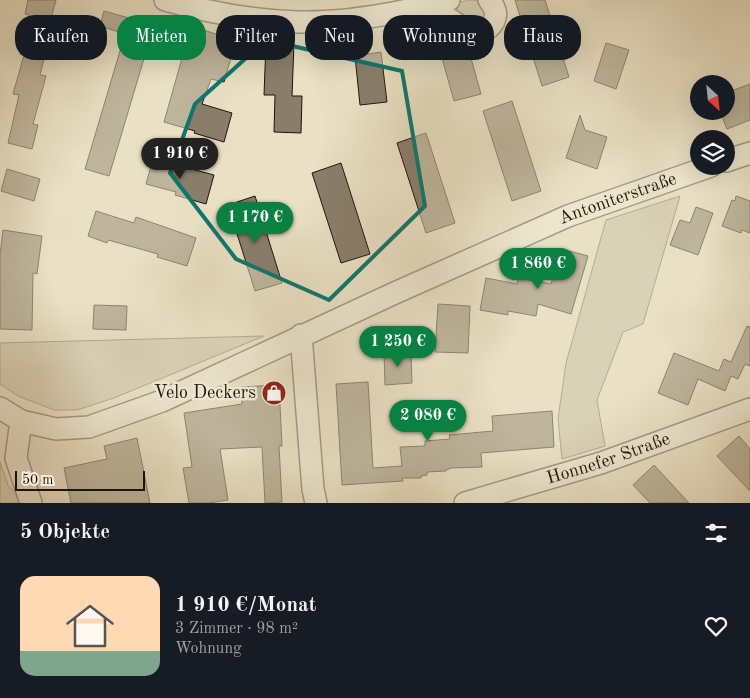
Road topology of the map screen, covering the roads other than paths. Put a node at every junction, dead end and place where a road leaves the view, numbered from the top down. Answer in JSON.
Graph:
{"nodes":[{"id":1,"x":489,"y":0,"type":"edge"},
{"id":2,"x":172,"y":1,"type":"edge"},
{"id":3,"x":440,"y":3,"type":"edge"},
{"id":4,"x":750,"y":153,"type":"edge"},
{"id":5,"x":735,"y":158,"type":"edge"},
{"id":6,"x":690,"y":173,"type":"edge"},
{"id":7,"x":301,"y":335,"type":"junction"},
{"id":8,"x":0,"y":408,"type":"edge"},
{"id":9,"x":750,"y":409,"type":"edge"},
{"id":10,"x":22,"y":421,"type":"junction"},
{"id":11,"x":31,"y":503,"type":"edge"},
{"id":12,"x":316,"y":503,"type":"edge"},
{"id":13,"x":465,"y":503,"type":"edge"}],
"edges":[{"from":1,"to":3,"type":"street"},
{"from":2,"to":3,"type":"street"},
{"from":4,"to":5,"type":"street"},
{"from":6,"to":7,"type":"street","name":"Antoniterstraße"},
{"from":7,"to":10,"type":"street","name":"Antoniterstraße"},
{"from":7,"to":12,"type":"street"},
{"from":8,"to":10,"type":"street","name":"Antoniterstraße"},
{"from":9,"to":13,"type":"street","name":"Honnefer Straße"},
{"from":10,"to":11,"type":"street"}]}
